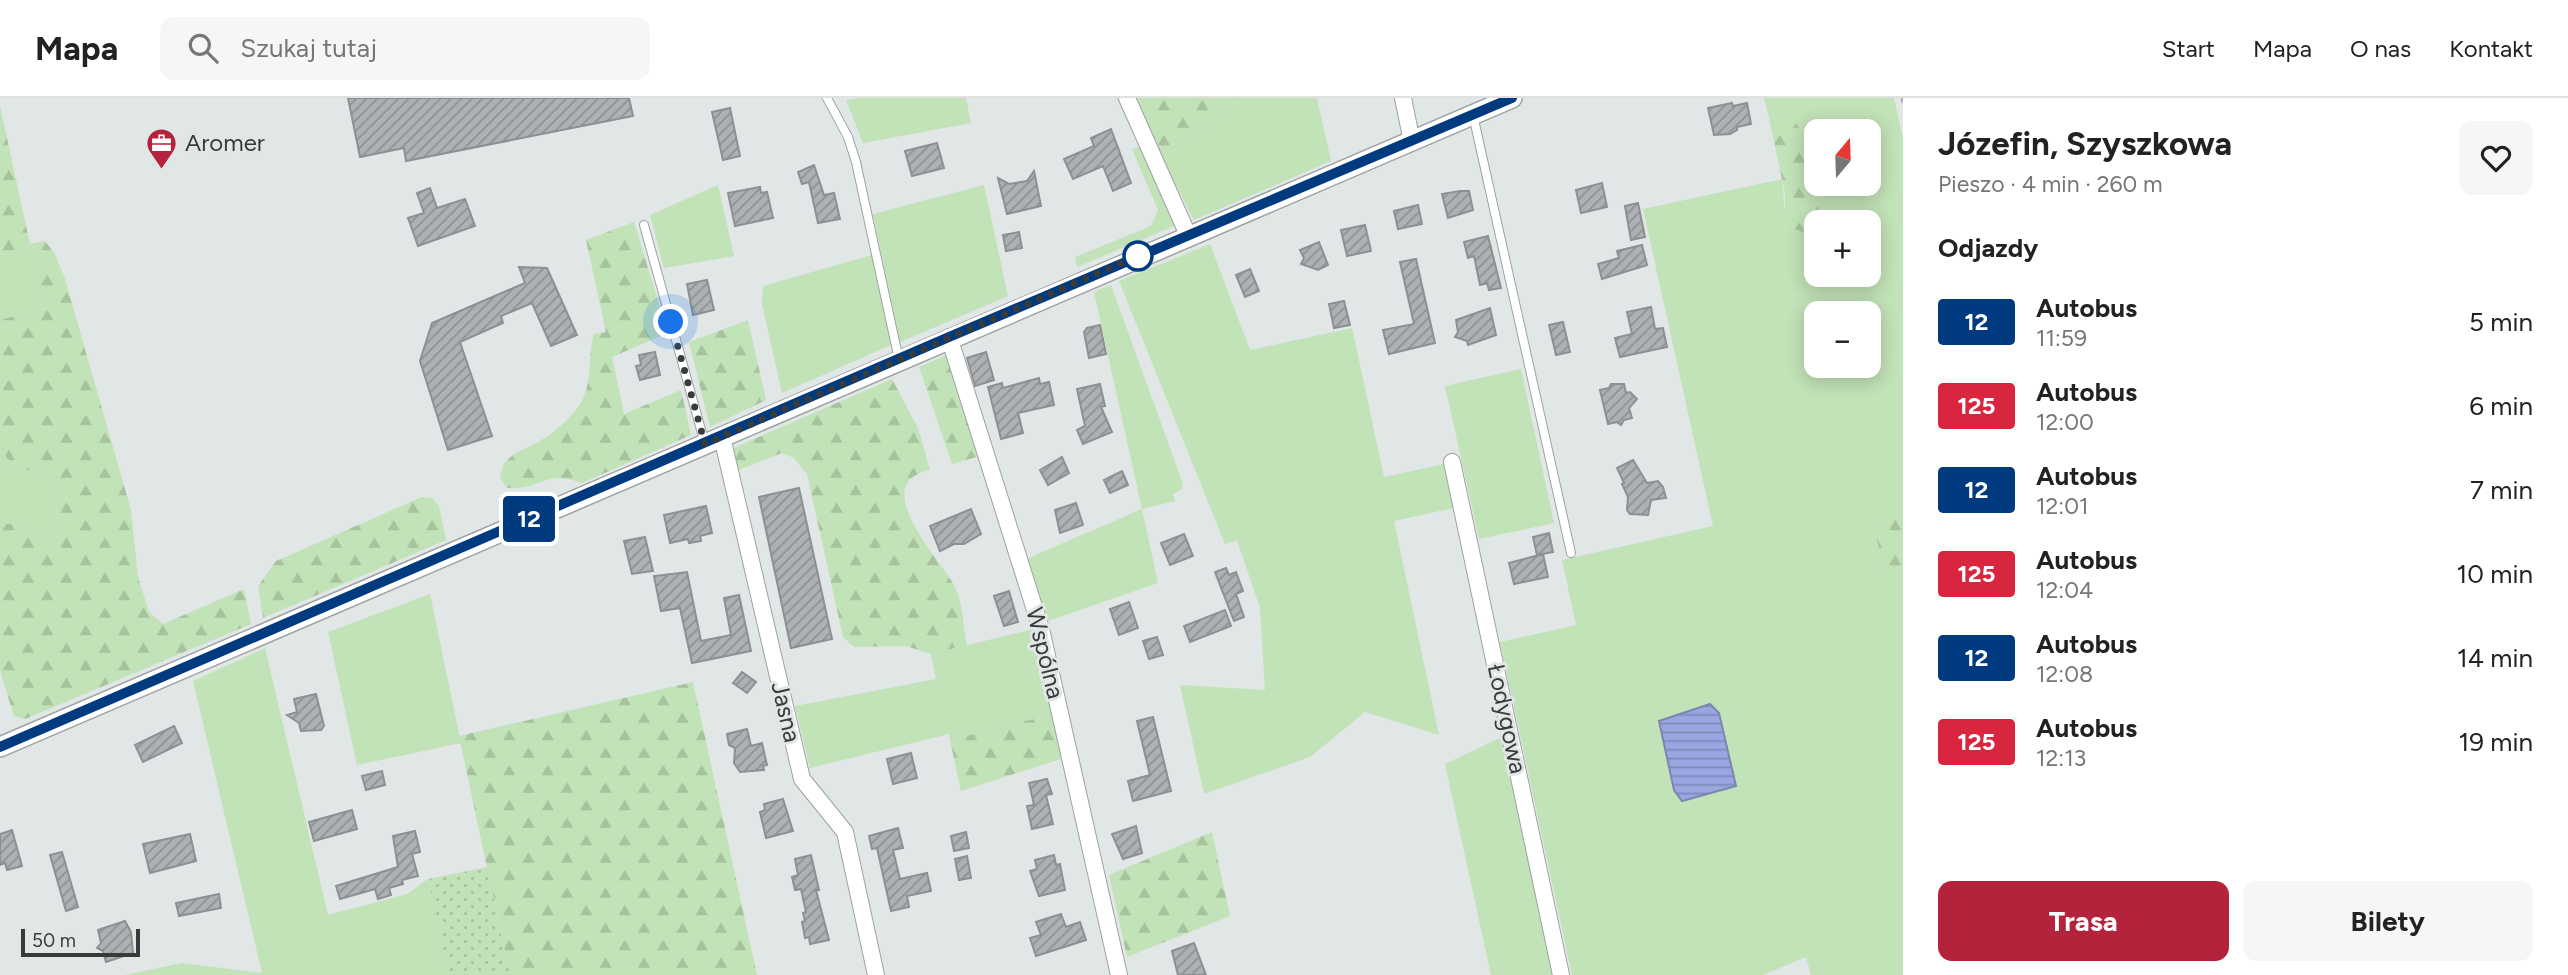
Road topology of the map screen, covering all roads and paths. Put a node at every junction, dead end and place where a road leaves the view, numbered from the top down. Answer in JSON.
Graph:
{"nodes":[{"id":1,"x":827,"y":98,"type":"edge"},
{"id":2,"x":1127,"y":98,"type":"edge"},
{"id":3,"x":1403,"y":98,"type":"edge"},
{"id":4,"x":1512,"y":98,"type":"edge"},
{"id":5,"x":1902,"y":98,"type":"edge"},
{"id":6,"x":1903,"y":104,"type":"edge"},
{"id":7,"x":1473,"y":115,"type":"junction"},
{"id":8,"x":1412,"y":142,"type":"junction"},
{"id":9,"x":644,"y":225,"type":"dead end"},
{"id":10,"x":1188,"y":235,"type":"junction"},
{"id":11,"x":949,"y":337,"type":"junction"},
{"id":12,"x":900,"y":360,"type":"junction"},
{"id":13,"x":714,"y":440,"type":"junction"},
{"id":14,"x":1452,"y":462,"type":"dead end"},
{"id":15,"x":1571,"y":553,"type":"dead end"},
{"id":16,"x":0,"y":746,"type":"edge"},
{"id":17,"x":876,"y":975,"type":"edge"},
{"id":18,"x":1119,"y":975,"type":"edge"},
{"id":19,"x":1561,"y":975,"type":"edge"}],
"edges":[{"from":1,"to":12,"type":"lane"},
{"from":2,"to":10,"type":"street"},
{"from":3,"to":8,"type":"street"},
{"from":4,"to":7,"type":"street"},
{"from":5,"to":6,"type":"path"},
{"from":7,"to":8,"type":"street"},
{"from":7,"to":15,"type":"lane"},
{"from":8,"to":10,"type":"street"},
{"from":9,"to":13,"type":"lane"},
{"from":10,"to":11,"type":"street"},
{"from":11,"to":12,"type":"street"},
{"from":11,"to":18,"type":"street","name":"Wspólna"},
{"from":12,"to":13,"type":"street"},
{"from":13,"to":16,"type":"street"},
{"from":13,"to":17,"type":"street","name":"Jasna"},
{"from":14,"to":19,"type":"street","name":"Łodygowa"}]}
